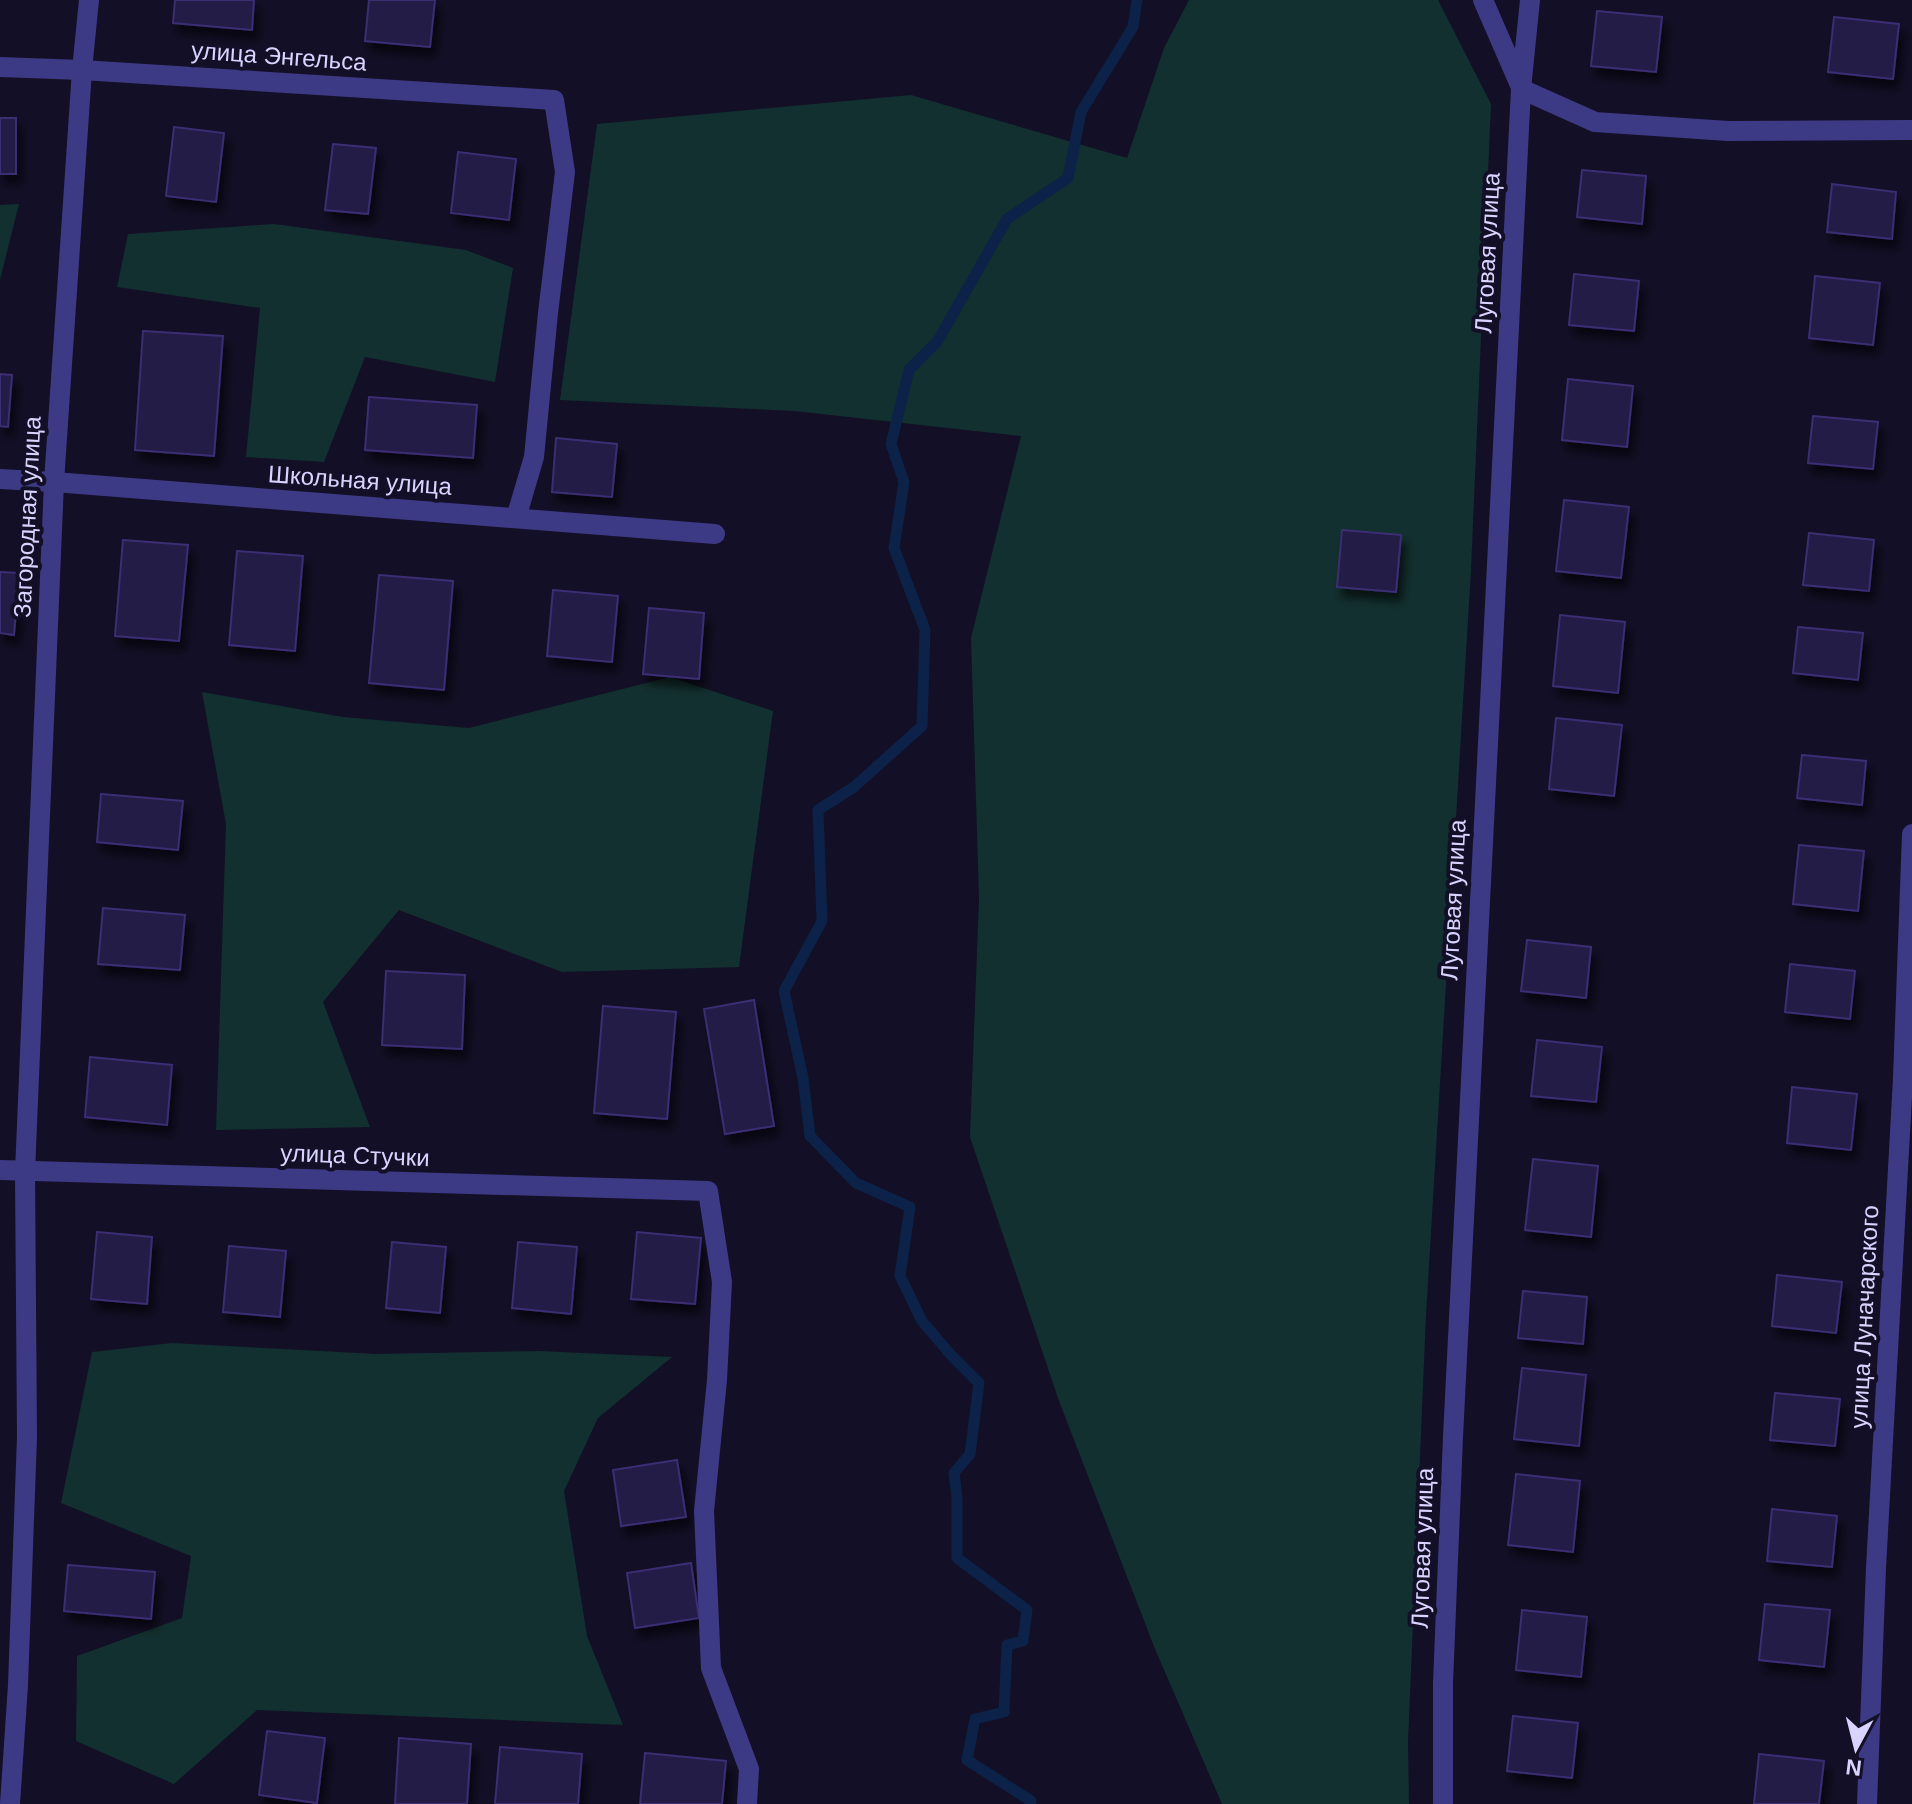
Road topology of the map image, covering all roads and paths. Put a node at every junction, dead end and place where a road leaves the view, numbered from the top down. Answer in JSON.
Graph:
{"nodes":[{"id":1,"x":89,"y":0,"type":"edge"},
{"id":2,"x":1483,"y":0,"type":"edge"},
{"id":3,"x":1530,"y":0,"type":"edge"},
{"id":4,"x":0,"y":67,"type":"edge"},
{"id":5,"x":82,"y":70,"type":"junction"},
{"id":6,"x":1521,"y":89,"type":"junction"},
{"id":7,"x":1912,"y":130,"type":"edge"},
{"id":8,"x":0,"y":479,"type":"edge"},
{"id":9,"x":54,"y":482,"type":"junction"},
{"id":10,"x":516,"y":518,"type":"junction"},
{"id":11,"x":715,"y":534,"type":"dead end"},
{"id":12,"x":1912,"y":834,"type":"edge"},
{"id":13,"x":1908,"y":1079,"type":"edge"},
{"id":14,"x":0,"y":1170,"type":"edge"},
{"id":15,"x":25,"y":1172,"type":"junction"},
{"id":16,"x":10,"y":1804,"type":"edge"},
{"id":17,"x":747,"y":1804,"type":"edge"},
{"id":18,"x":1443,"y":1804,"type":"edge"},
{"id":19,"x":1867,"y":1804,"type":"edge"}],
"edges":[{"from":1,"to":5,"type":"street","name":"Загородная улица"},
{"from":2,"to":6,"type":"street"},
{"from":3,"to":6,"type":"street","name":"Луговая улица"},
{"from":4,"to":5,"type":"street","name":"улица Энгельса"},
{"from":5,"to":9,"type":"street","name":"Загородная улица"},
{"from":5,"to":10,"type":"street","name":"улица Энгельса"},
{"from":6,"to":7,"type":"street"},
{"from":6,"to":18,"type":"street","name":"Луговая улица"},
{"from":8,"to":9,"type":"street","name":"Школьная улица"},
{"from":9,"to":10,"type":"street","name":"Школьная улица"},
{"from":9,"to":15,"type":"street","name":"Загородная улица"},
{"from":10,"to":11,"type":"street","name":"Школьная улица"},
{"from":12,"to":13,"type":"street","name":"улица Луначарского"},
{"from":13,"to":19,"type":"street","name":"улица Луначарского"},
{"from":14,"to":15,"type":"street","name":"улица Стучки"},
{"from":15,"to":16,"type":"street","name":"Загородная улица"},
{"from":15,"to":17,"type":"street","name":"улица Стучки"}]}
